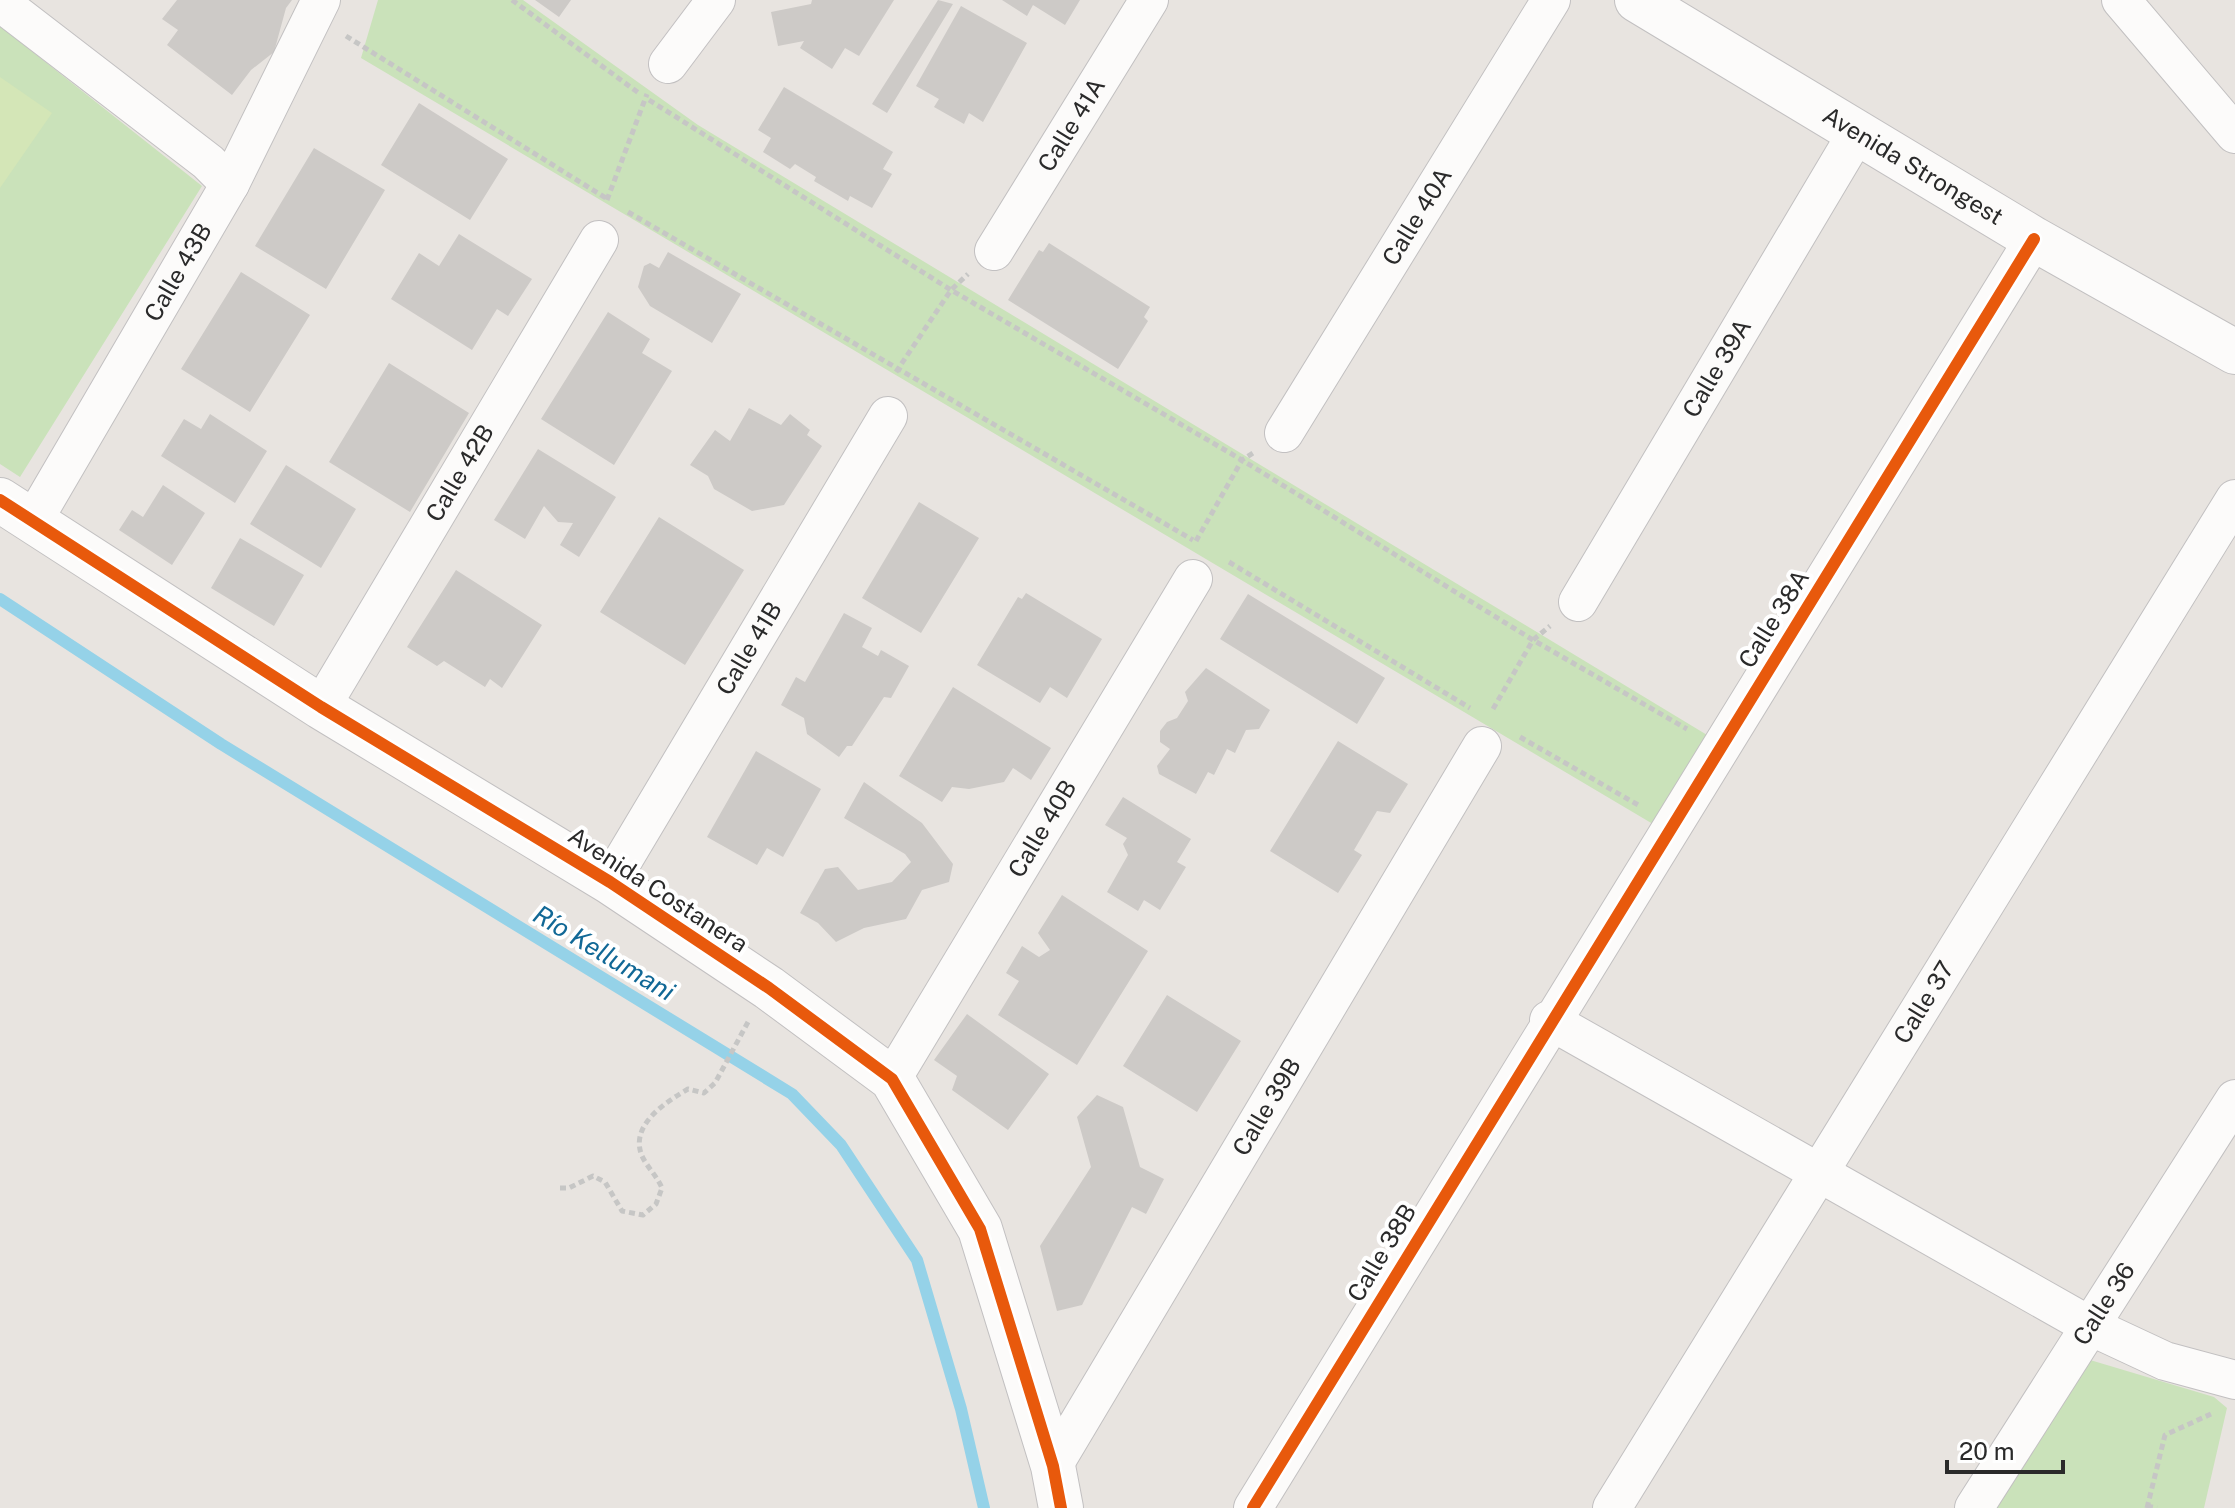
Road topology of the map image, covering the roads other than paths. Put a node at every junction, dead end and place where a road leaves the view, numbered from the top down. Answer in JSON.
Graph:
{"nodes":[{"id":1,"x":716,"y":0,"type":"edge"},
{"id":2,"x":1149,"y":0,"type":"edge"},
{"id":3,"x":1551,"y":0,"type":"edge"},
{"id":4,"x":1637,"y":0,"type":"edge"},
{"id":5,"x":2121,"y":0,"type":"edge"},
{"id":6,"x":0,"y":2,"type":"edge"},
{"id":7,"x":318,"y":8,"type":"edge"},
{"id":8,"x":668,"y":64,"type":"road end"},
{"id":9,"x":1857,"y":133,"type":"junction"},
{"id":10,"x":2235,"y":134,"type":"edge"},
{"id":11,"x":230,"y":184,"type":"junction"},
{"id":12,"x":2034,"y":239,"type":"junction"},
{"id":13,"x":599,"y":240,"type":"dead end"},
{"id":14,"x":994,"y":251,"type":"dead end"},
{"id":15,"x":2235,"y":352,"type":"edge"},
{"id":16,"x":888,"y":416,"type":"dead end"},
{"id":17,"x":1284,"y":433,"type":"road end"},
{"id":18,"x":2235,"y":499,"type":"edge"},
{"id":19,"x":16,"y":511,"type":"edge"},
{"id":20,"x":1205,"y":557,"type":"road end"},
{"id":21,"x":1578,"y":602,"type":"road end"},
{"id":22,"x":321,"y":707,"type":"junction"},
{"id":23,"x":1485,"y":732,"type":"road end"},
{"id":24,"x":610,"y":882,"type":"junction"},
{"id":25,"x":1549,"y":1020,"type":"junction"},
{"id":26,"x":892,"y":1079,"type":"junction"},
{"id":27,"x":2235,"y":1099,"type":"edge"},
{"id":28,"x":1820,"y":1175,"type":"junction"},
{"id":29,"x":2090,"y":1326,"type":"junction"},
{"id":30,"x":2227,"y":1396,"type":"edge"},
{"id":31,"x":1053,"y":1466,"type":"junction"},
{"id":32,"x":1061,"y":1508,"type":"edge"},
{"id":33,"x":1253,"y":1508,"type":"edge"},
{"id":34,"x":1612,"y":1508,"type":"edge"},
{"id":35,"x":1974,"y":1508,"type":"edge"}],
"edges":[{"from":1,"to":8,"type":"street"},
{"from":2,"to":14,"type":"street","name":"Calle 41A"},
{"from":3,"to":17,"type":"street","name":"Calle 40A"},
{"from":4,"to":9,"type":"street","name":"Avenida Strongest"},
{"from":5,"to":10,"type":"street"},
{"from":6,"to":11,"type":"street"},
{"from":7,"to":11,"type":"street","name":"Calle 43B"},
{"from":9,"to":12,"type":"street","name":"Avenida Strongest"},
{"from":9,"to":21,"type":"street","name":"Calle 39A"},
{"from":11,"to":19,"type":"street","name":"Calle 43B"},
{"from":12,"to":15,"type":"street","name":"Avenida Strongest"},
{"from":12,"to":25,"type":"street","name":"Calle 38A"},
{"from":13,"to":22,"type":"street","name":"Calle 42B"},
{"from":16,"to":24,"type":"street","name":"Calle 41B"},
{"from":18,"to":28,"type":"street","name":"Calle 37"},
{"from":19,"to":22,"type":"street","name":"Avenida Costanera"},
{"from":20,"to":26,"type":"street","name":"Calle 40B"},
{"from":22,"to":24,"type":"street","name":"Avenida Costanera"},
{"from":23,"to":31,"type":"street","name":"Calle 39B"},
{"from":24,"to":26,"type":"street","name":"Avenida Costanera"},
{"from":25,"to":28,"type":"street"},
{"from":25,"to":33,"type":"street","name":"Calle 38B"},
{"from":26,"to":31,"type":"street","name":"Avenida Costanera"},
{"from":27,"to":29,"type":"street","name":"Calle 36"},
{"from":28,"to":29,"type":"street"},
{"from":28,"to":34,"type":"street","name":"Calle 37"},
{"from":29,"to":30,"type":"street"},
{"from":29,"to":35,"type":"street","name":"Calle 36"},
{"from":31,"to":32,"type":"street","name":"Avenida Costanera"}]}
